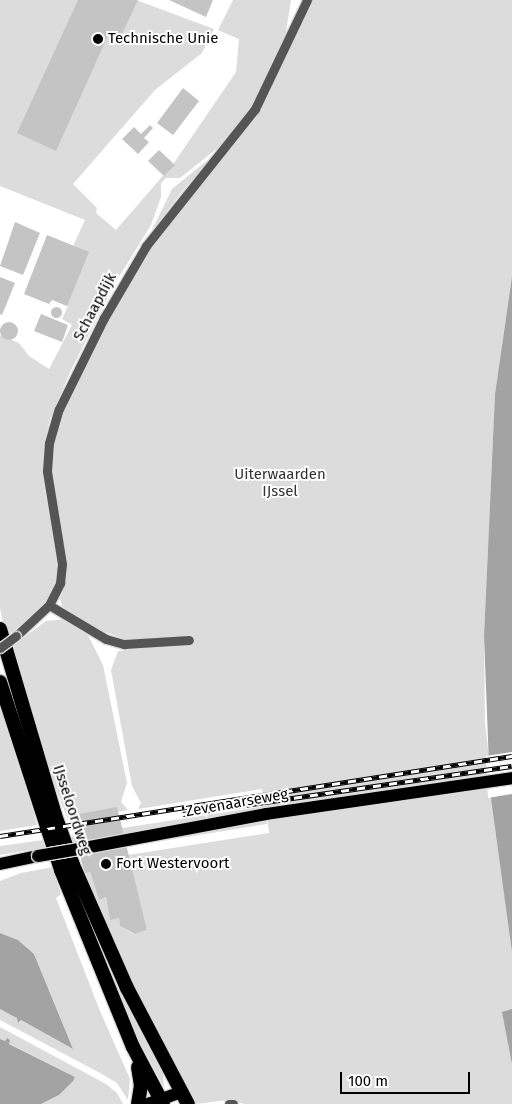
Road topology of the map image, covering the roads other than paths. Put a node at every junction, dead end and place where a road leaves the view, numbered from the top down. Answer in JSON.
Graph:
{"nodes":[{"id":1,"x":307,"y":0,"type":"edge"},
{"id":2,"x":49,"y":605,"type":"junction"},
{"id":3,"x":0,"y":629,"type":"edge"},
{"id":4,"x":189,"y":640,"type":"dead end"},
{"id":5,"x":0,"y":648,"type":"edge"},
{"id":6,"x":0,"y":682,"type":"edge"},
{"id":7,"x":512,"y":778,"type":"edge"},
{"id":8,"x":0,"y":864,"type":"edge"},
{"id":9,"x":133,"y":1047,"type":"junction"},
{"id":10,"x":186,"y":1099,"type":"edge"},
{"id":11,"x":160,"y":1102,"type":"edge"},
{"id":12,"x":138,"y":1104,"type":"edge"},
{"id":13,"x":229,"y":1104,"type":"edge"},
{"id":14,"x":233,"y":1104,"type":"edge"}],
"edges":[{"from":1,"to":2,"type":"street","name":"Schaapdijk"},
{"from":2,"to":4,"type":"street"},
{"from":2,"to":5,"type":"street","name":"Schaapdijk","bridge":true},
{"from":3,"to":10,"type":"highway","name":"IJsseloordweg"},
{"from":6,"to":9,"type":"highway","name":"IJsseloordweg"},
{"from":7,"to":8,"type":"main road","name":"Zevenaarseweg","bridge":true},
{"from":9,"to":11,"type":"highway","name":"IJsseloordweg"},
{"from":9,"to":12,"type":"highway"},
{"from":10,"to":11,"type":"main road"},
{"from":13,"to":14,"type":"street"}]}
